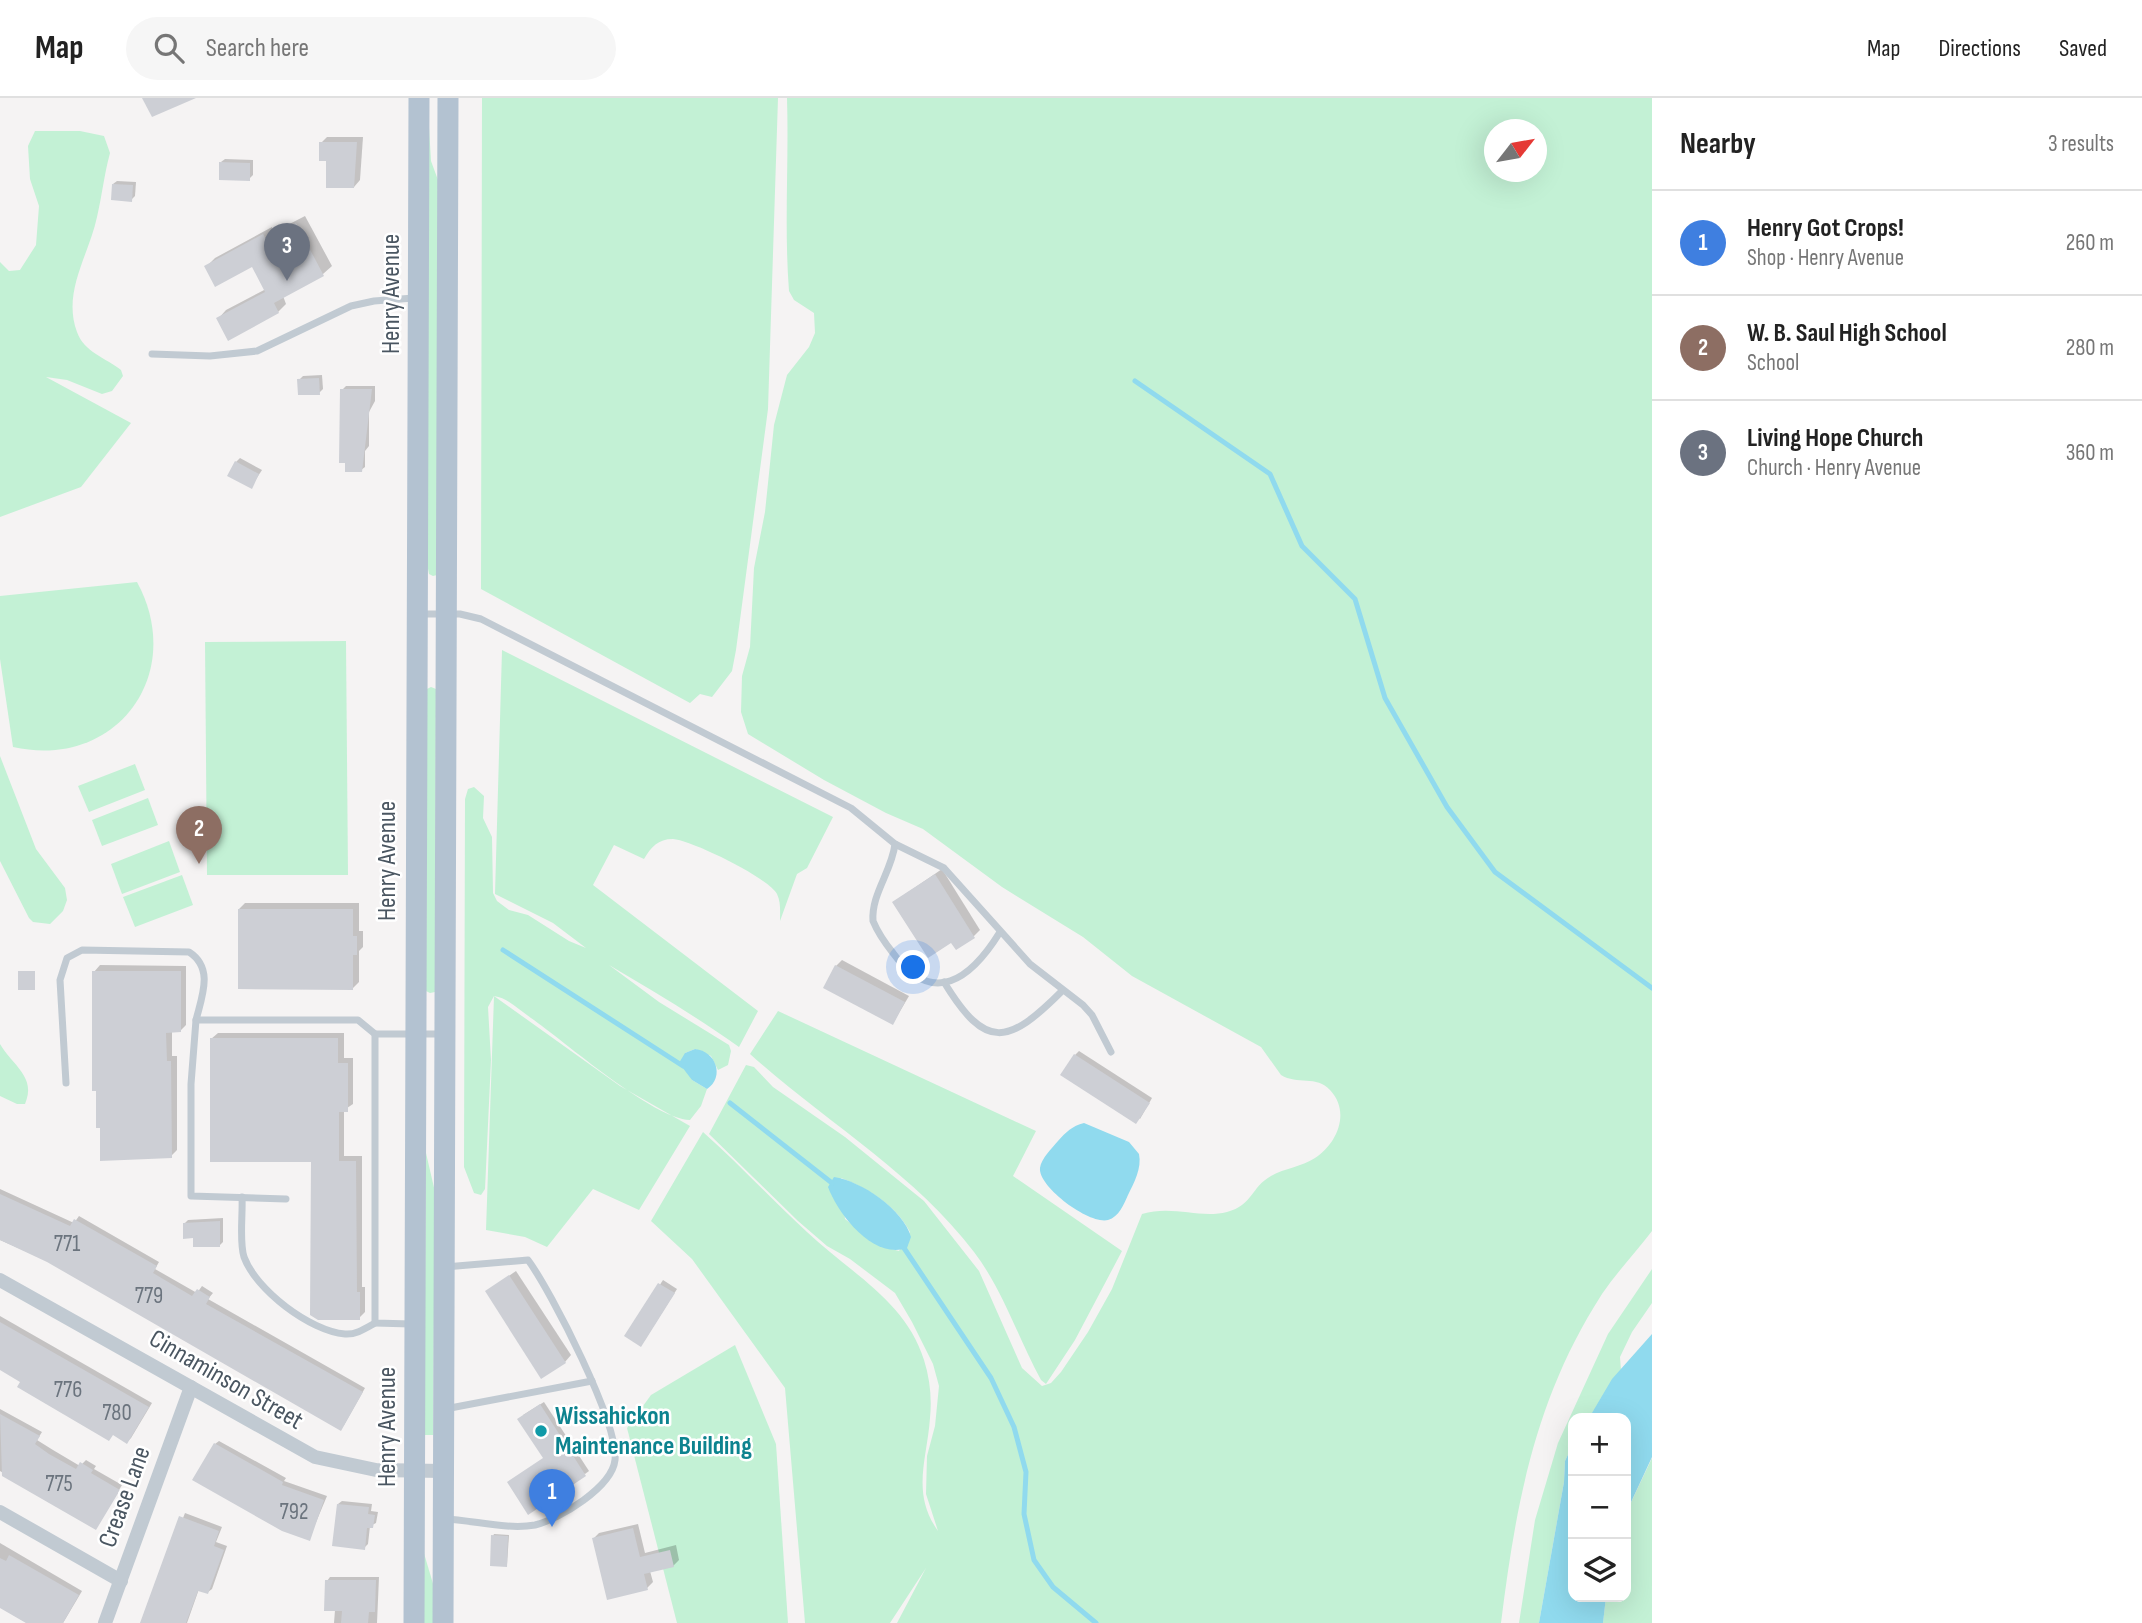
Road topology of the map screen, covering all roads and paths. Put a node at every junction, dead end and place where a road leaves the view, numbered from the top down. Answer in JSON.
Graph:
{"nodes":[{"id":1,"x":419,"y":98,"type":"edge"},
{"id":2,"x":447,"y":98,"type":"edge"},
{"id":3,"x":419,"y":298,"type":"junction"},
{"id":4,"x":152,"y":354,"type":"dead end"},
{"id":5,"x":446,"y":613,"type":"junction"},
{"id":6,"x":418,"y":614,"type":"junction"},
{"id":7,"x":895,"y":844,"type":"junction"},
{"id":8,"x":1000,"y":932,"type":"junction"},
{"id":9,"x":944,"y":982,"type":"junction"},
{"id":10,"x":1062,"y":991,"type":"junction"},
{"id":11,"x":196,"y":1020,"type":"junction"},
{"id":12,"x":375,"y":1034,"type":"junction"},
{"id":13,"x":417,"y":1034,"type":"junction"},
{"id":14,"x":445,"y":1034,"type":"junction"},
{"id":15,"x":1111,"y":1052,"type":"dead end"},
{"id":16,"x":66,"y":1083,"type":"dead end"},
{"id":17,"x":242,"y":1197,"type":"junction"},
{"id":18,"x":286,"y":1199,"type":"dead end"},
{"id":19,"x":444,"y":1267,"type":"junction"},
{"id":20,"x":0,"y":1280,"type":"edge"},
{"id":21,"x":375,"y":1323,"type":"junction"},
{"id":22,"x":414,"y":1324,"type":"junction"},
{"id":23,"x":592,"y":1381,"type":"junction"},
{"id":24,"x":191,"y":1387,"type":"junction"},
{"id":25,"x":444,"y":1409,"type":"junction"},
{"id":26,"x":415,"y":1471,"type":"junction"},
{"id":27,"x":444,"y":1471,"type":"junction"},
{"id":28,"x":0,"y":1512,"type":"edge"},
{"id":29,"x":444,"y":1519,"type":"junction"},
{"id":30,"x":121,"y":1581,"type":"junction"},
{"id":31,"x":105,"y":1623,"type":"edge"},
{"id":32,"x":414,"y":1623,"type":"edge"},
{"id":33,"x":443,"y":1623,"type":"edge"}],
"edges":[{"from":1,"to":3,"type":"main road","name":"Henry Avenue"},
{"from":2,"to":5,"type":"main road"},
{"from":3,"to":4,"type":"lane"},
{"from":3,"to":6,"type":"main road","name":"Henry Avenue"},
{"from":5,"to":6,"type":"lane"},
{"from":5,"to":7,"type":"lane"},
{"from":5,"to":14,"type":"main road"},
{"from":6,"to":13,"type":"main road","name":"Henry Avenue"},
{"from":7,"to":8,"type":"lane"},
{"from":7,"to":9,"type":"lane"},
{"from":8,"to":9,"type":"lane"},
{"from":8,"to":10,"type":"lane"},
{"from":9,"to":10,"type":"lane"},
{"from":10,"to":15,"type":"lane"},
{"from":11,"to":12,"type":"lane"},
{"from":11,"to":16,"type":"lane"},
{"from":11,"to":17,"type":"lane"},
{"from":12,"to":13,"type":"lane"},
{"from":12,"to":21,"type":"lane"},
{"from":13,"to":14,"type":"lane"},
{"from":13,"to":22,"type":"main road","name":"Henry Avenue"},
{"from":14,"to":19,"type":"main road"},
{"from":17,"to":18,"type":"lane"},
{"from":17,"to":21,"type":"lane"},
{"from":19,"to":23,"type":"lane"},
{"from":19,"to":25,"type":"main road"},
{"from":20,"to":24,"type":"street","name":"Cinnaminson Street"},
{"from":21,"to":22,"type":"lane"},
{"from":22,"to":26,"type":"main road","name":"Henry Avenue"},
{"from":23,"to":25,"type":"lane"},
{"from":23,"to":29,"type":"lane"},
{"from":24,"to":26,"type":"street","name":"Cinnaminson Street"},
{"from":24,"to":30,"type":"street","name":"Crease Lane"},
{"from":25,"to":27,"type":"main road"},
{"from":26,"to":27,"type":"street","name":"Cinnaminson Street"},
{"from":26,"to":32,"type":"main road","name":"Henry Avenue"},
{"from":27,"to":29,"type":"main road"},
{"from":28,"to":30,"type":"street"},
{"from":29,"to":33,"type":"main road"},
{"from":30,"to":31,"type":"street","name":"Crease Lane"}]}
